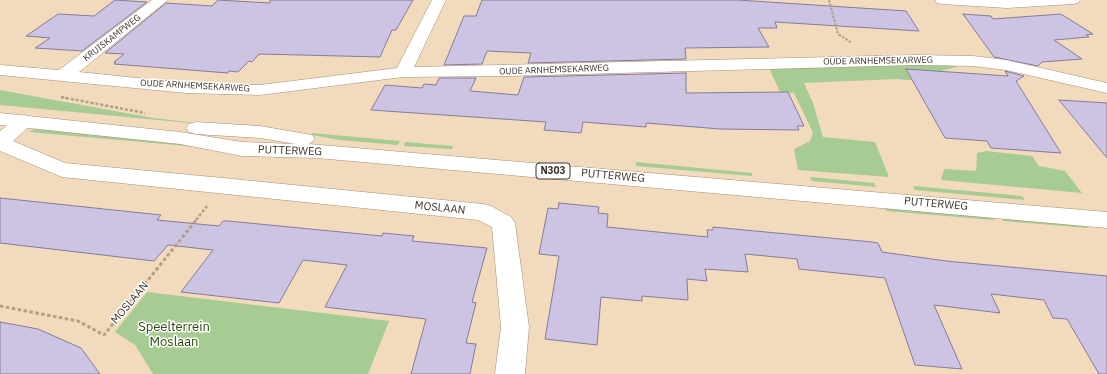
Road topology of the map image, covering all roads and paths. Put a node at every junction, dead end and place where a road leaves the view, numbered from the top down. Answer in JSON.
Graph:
{"nodes":[{"id":1,"x":161,"y":0,"type":"edge"},
{"id":2,"x":438,"y":0,"type":"edge"},
{"id":3,"x":829,"y":0,"type":"edge"},
{"id":4,"x":942,"y":0,"type":"edge"},
{"id":5,"x":1073,"y":0,"type":"edge"},
{"id":6,"x":879,"y":60,"type":"junction"},
{"id":7,"x":0,"y":70,"type":"edge"},
{"id":8,"x":403,"y":72,"type":"junction"},
{"id":9,"x":63,"y":76,"type":"junction"},
{"id":10,"x":1107,"y":88,"type":"edge"},
{"id":11,"x":0,"y":109,"type":"edge"},
{"id":12,"x":0,"y":119,"type":"edge"},
{"id":13,"x":25,"y":121,"type":"junction"},
{"id":14,"x":0,"y":142,"type":"edge"},
{"id":15,"x":223,"y":185,"type":"junction"},
{"id":16,"x":1107,"y":210,"type":"edge"},
{"id":17,"x":1107,"y":220,"type":"edge"},
{"id":18,"x":0,"y":306,"type":"edge"},
{"id":19,"x":510,"y":374,"type":"edge"}],
"edges":[{"from":1,"to":9,"type":"street","name":"KRUISKAMPWEG"},
{"from":2,"to":8,"type":"street"},
{"from":3,"to":6,"type":"path"},
{"from":4,"to":5,"type":"street"},
{"from":6,"to":8,"type":"street","name":"OUDE ARNHEMSEKARWEG"},
{"from":6,"to":10,"type":"street","name":"OUDE ARNHEMSEKARWEG"},
{"from":7,"to":9,"type":"street","name":"OUDE ARNHEMSEKARWEG"},
{"from":8,"to":9,"type":"street","name":"OUDE ARNHEMSEKARWEG"},
{"from":11,"to":16,"type":"street","name":"PUTTERWEG","number":"N303"},
{"from":12,"to":13,"type":"street","name":"PUTTERWEG","number":"N303"},
{"from":13,"to":14,"type":"street","name":"MOSLAAN"},
{"from":13,"to":17,"type":"street","name":"PUTTERWEG","number":"N303"},
{"from":14,"to":15,"type":"street","name":"MOSLAAN"},
{"from":15,"to":18,"type":"path","name":"MOSLAAN"},
{"from":15,"to":19,"type":"street","name":"MOSLAAN"}]}
